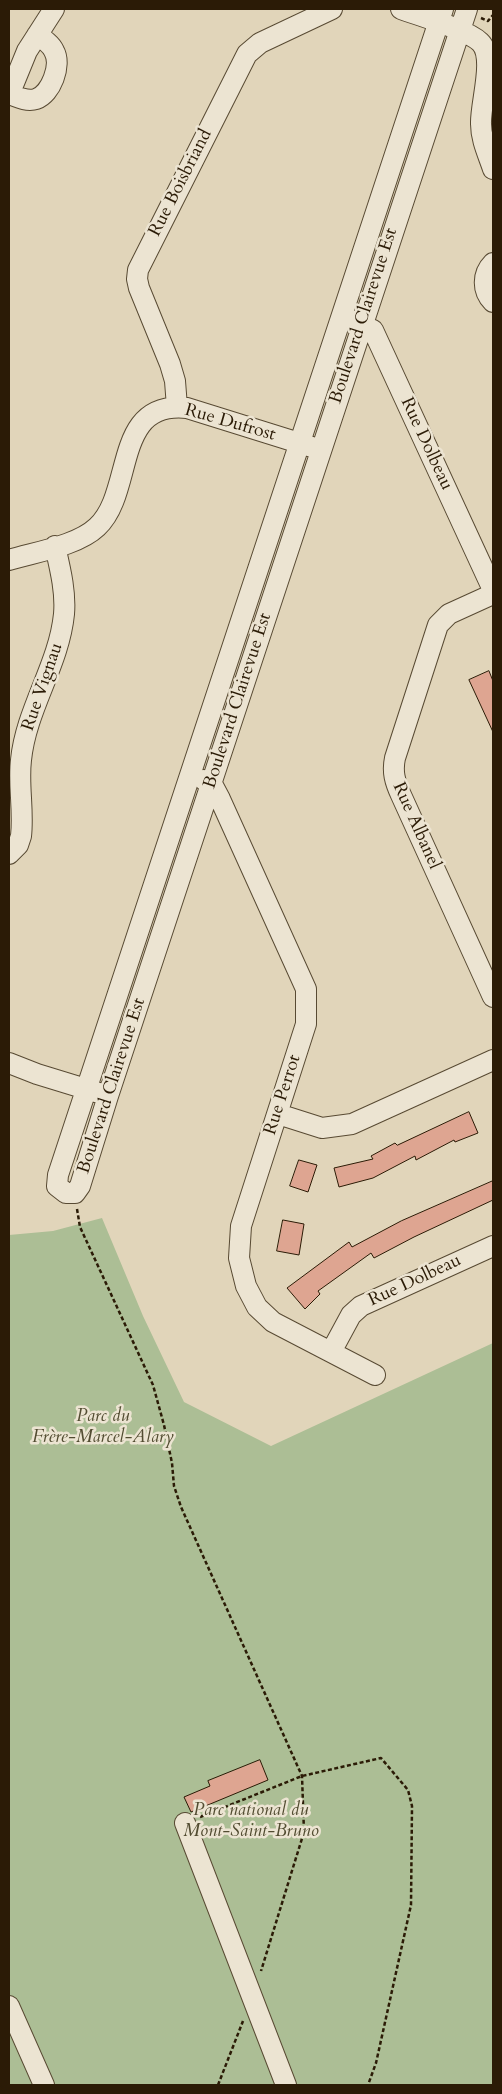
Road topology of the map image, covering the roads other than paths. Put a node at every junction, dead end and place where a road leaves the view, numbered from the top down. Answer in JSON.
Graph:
{"nodes":[{"id":1,"x":54,"y":9,"type":"edge"},
{"id":2,"x":332,"y":9,"type":"edge"},
{"id":3,"x":401,"y":9,"type":"edge"},
{"id":4,"x":473,"y":13,"type":"edge"},
{"id":5,"x":440,"y":15,"type":"edge"},
{"id":6,"x":458,"y":30,"type":"junction"},
{"id":7,"x":37,"y":35,"type":"junction"},
{"id":8,"x":9,"y":94,"type":"edge"},
{"id":9,"x":493,"y":169,"type":"edge"},
{"id":10,"x":493,"y":263,"type":"edge"},
{"id":11,"x":493,"y":302,"type":"edge"},
{"id":12,"x":341,"y":316,"type":"junction"},
{"id":13,"x":362,"y":323,"type":"junction"},
{"id":14,"x":177,"y":407,"type":"junction"},
{"id":15,"x":298,"y":443,"type":"junction"},
{"id":16,"x":321,"y":450,"type":"junction"},
{"id":17,"x":55,"y":546,"type":"junction"},
{"id":18,"x":9,"y":560,"type":"edge"},
{"id":19,"x":493,"y":590,"type":"edge"},
{"id":20,"x":493,"y":594,"type":"edge"},
{"id":21,"x":190,"y":776,"type":"junction"},
{"id":22,"x":211,"y":782,"type":"junction"},
{"id":23,"x":9,"y":854,"type":"edge"},
{"id":24,"x":493,"y":997,"type":"edge"},
{"id":25,"x":493,"y":1060,"type":"edge"},
{"id":26,"x":9,"y":1063,"type":"edge"},
{"id":27,"x":86,"y":1089,"type":"junction"},
{"id":28,"x":108,"y":1096,"type":"junction"},
{"id":29,"x":278,"y":1114,"type":"junction"},
{"id":30,"x":493,"y":1246,"type":"edge"},
{"id":31,"x":331,"y":1352,"type":"junction"},
{"id":32,"x":375,"y":1375,"type":"dead end"},
{"id":33,"x":185,"y":1823,"type":"road end"},
{"id":34,"x":9,"y":2006,"type":"edge"},
{"id":35,"x":44,"y":2085,"type":"edge"},
{"id":36,"x":286,"y":2085,"type":"edge"}],
"edges":[{"from":1,"to":7,"type":"street"},
{"from":2,"to":14,"type":"street","name":"Rue Boisbriand"},
{"from":3,"to":5,"type":"street"},
{"from":4,"to":6,"type":"street","name":"Boulevard Clairevue Est"},
{"from":5,"to":6,"type":"street"},
{"from":5,"to":12,"type":"street","name":"Boulevard Clairevue Est"},
{"from":6,"to":9,"type":"street"},
{"from":6,"to":13,"type":"street","name":"Boulevard Clairevue Est"},
{"from":7,"to":8,"type":"street"},
{"from":7,"to":8,"type":"street"},
{"from":10,"to":11,"type":"street"},
{"from":12,"to":13,"type":"street","name":"Rue Dolbeau"},
{"from":12,"to":15,"type":"street","name":"Boulevard Clairevue Est"},
{"from":13,"to":16,"type":"street","name":"Boulevard Clairevue Est"},
{"from":13,"to":19,"type":"street","name":"Rue Dolbeau"},
{"from":14,"to":15,"type":"street","name":"Rue Dufrost"},
{"from":14,"to":17,"type":"street","name":"Rue Dufrost"},
{"from":15,"to":16,"type":"street","name":"Rue Dufrost"},
{"from":15,"to":21,"type":"street","name":"Boulevard Clairevue Est"},
{"from":16,"to":22,"type":"street","name":"Boulevard Clairevue Est"},
{"from":17,"to":18,"type":"street","name":"Rue Dufrost"},
{"from":17,"to":23,"type":"street","name":"Rue Vignau"},
{"from":20,"to":24,"type":"street","name":"Rue Albanel"},
{"from":21,"to":22,"type":"street"},
{"from":21,"to":27,"type":"street","name":"Boulevard Clairevue Est"},
{"from":22,"to":28,"type":"street","name":"Boulevard Clairevue Est"},
{"from":22,"to":29,"type":"street","name":"Rue Perrot"},
{"from":25,"to":29,"type":"street"},
{"from":26,"to":27,"type":"street"},
{"from":27,"to":28,"type":"street"},
{"from":27,"to":28,"type":"street","name":"Boulevard Clairevue Est"},
{"from":29,"to":31,"type":"street","name":"Rue Perrot"},
{"from":30,"to":31,"type":"street","name":"Rue Dolbeau"},
{"from":31,"to":32,"type":"street","name":"Rue Perrot"},
{"from":33,"to":36,"type":"street"},
{"from":34,"to":35,"type":"street"}]}
